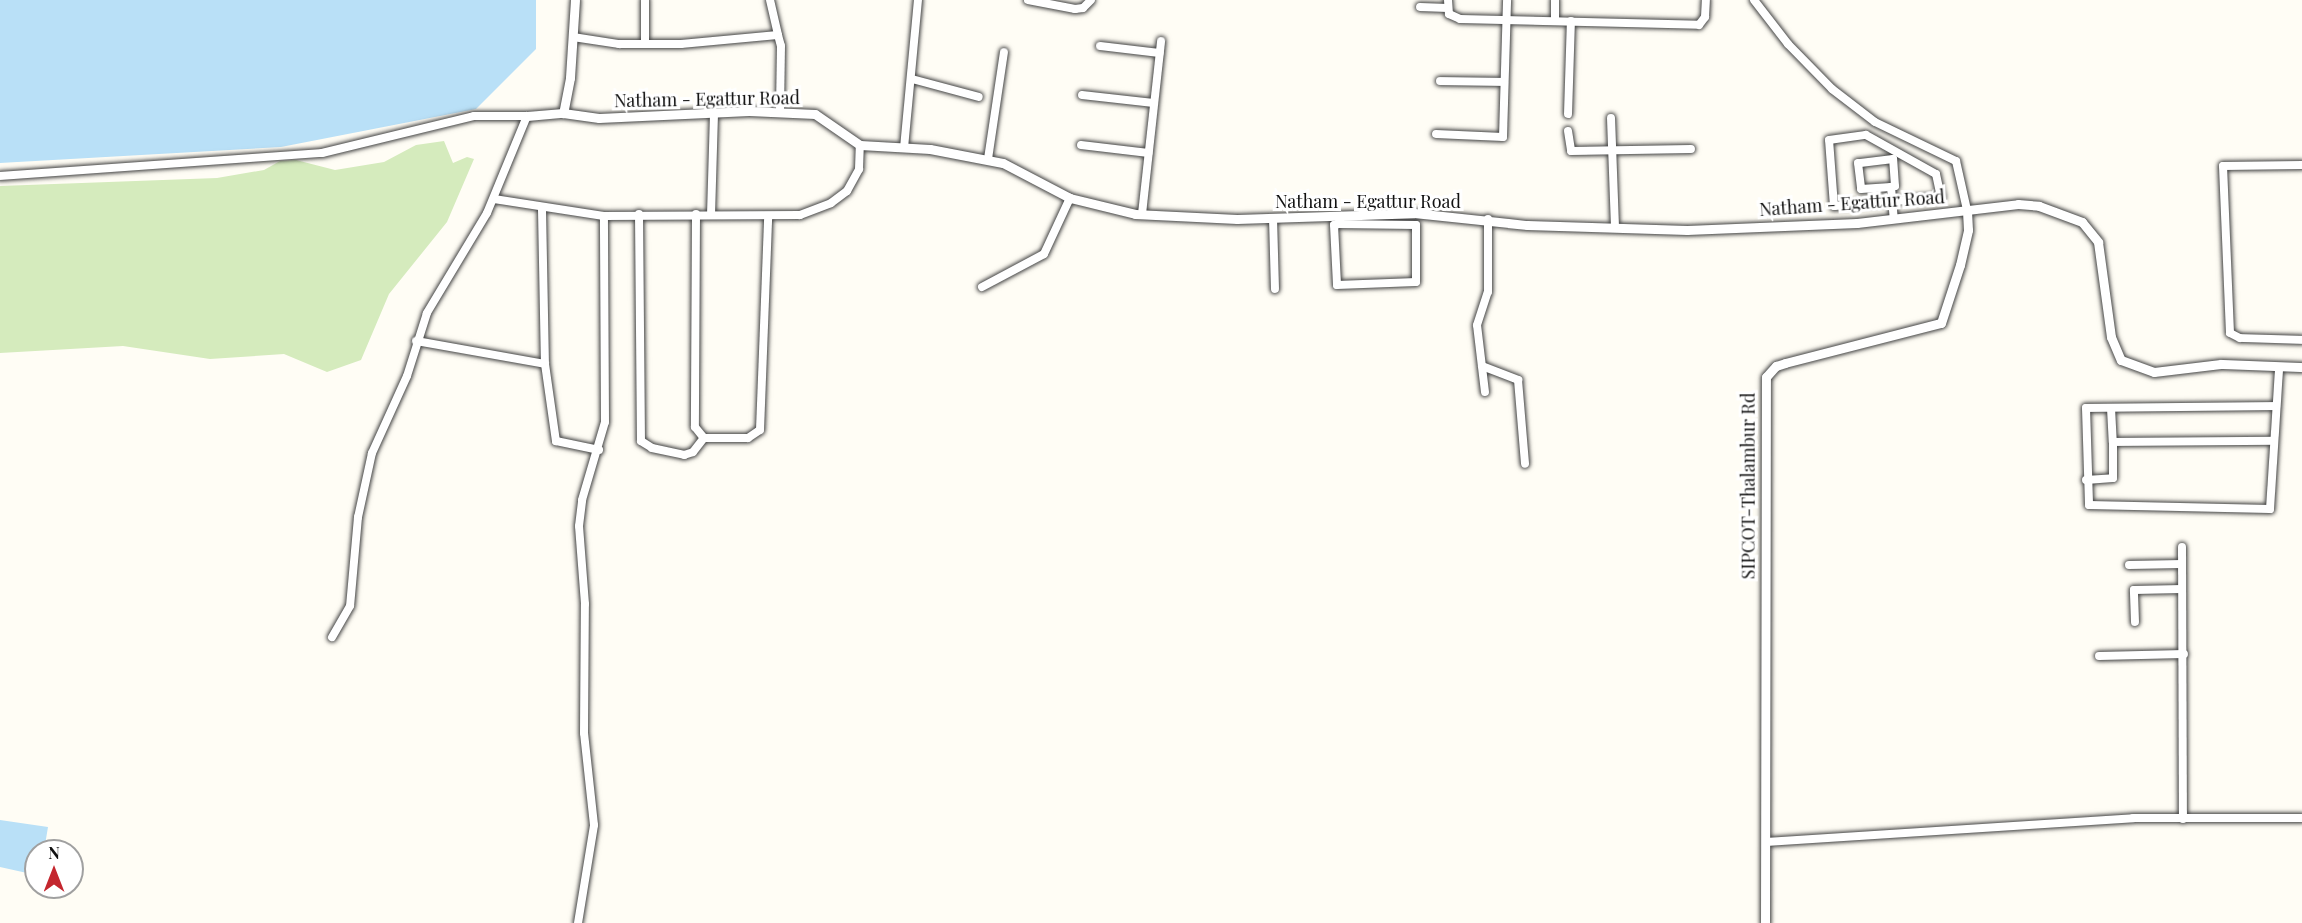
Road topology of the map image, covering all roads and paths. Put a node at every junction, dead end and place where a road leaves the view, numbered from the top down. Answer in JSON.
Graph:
{"nodes":[{"id":1,"x":575,"y":0,"type":"edge"},
{"id":2,"x":645,"y":0,"type":"edge"},
{"id":3,"x":770,"y":0,"type":"edge"},
{"id":4,"x":918,"y":0,"type":"edge"},
{"id":5,"x":1028,"y":0,"type":"edge"},
{"id":6,"x":1091,"y":0,"type":"edge"},
{"id":7,"x":1507,"y":0,"type":"edge"},
{"id":8,"x":1555,"y":0,"type":"edge"},
{"id":9,"x":1706,"y":0,"type":"edge"},
{"id":10,"x":1754,"y":0,"type":"edge"},
{"id":11,"x":1448,"y":4,"type":"edge"},
{"id":12,"x":1420,"y":8,"type":"dead end"},
{"id":13,"x":1506,"y":20,"type":"junction"},
{"id":14,"x":1555,"y":21,"type":"junction"},
{"id":15,"x":1571,"y":21,"type":"junction"},
{"id":16,"x":778,"y":35,"type":"junction"},
{"id":17,"x":573,"y":37,"type":"junction"},
{"id":18,"x":1161,"y":42,"type":"dead end"},
{"id":19,"x":645,"y":44,"type":"junction"},
{"id":20,"x":1100,"y":46,"type":"dead end"},
{"id":21,"x":1004,"y":52,"type":"dead end"},
{"id":22,"x":1160,"y":52,"type":"junction"},
{"id":23,"x":912,"y":79,"type":"junction"},
{"id":24,"x":1440,"y":81,"type":"dead end"},
{"id":25,"x":1504,"y":82,"type":"junction"},
{"id":26,"x":1082,"y":95,"type":"dead end"},
{"id":27,"x":979,"y":97,"type":"dead end"},
{"id":28,"x":1154,"y":103,"type":"junction"},
{"id":29,"x":780,"y":112,"type":"junction"},
{"id":30,"x":563,"y":113,"type":"junction"},
{"id":31,"x":714,"y":113,"type":"junction"},
{"id":32,"x":1568,"y":114,"type":"dead end"},
{"id":33,"x":527,"y":116,"type":"junction"},
{"id":34,"x":1611,"y":118,"type":"dead end"},
{"id":35,"x":1568,"y":131,"type":"dead end"},
{"id":36,"x":1436,"y":134,"type":"dead end"},
{"id":37,"x":860,"y":146,"type":"junction"},
{"id":38,"x":1081,"y":146,"type":"dead end"},
{"id":39,"x":904,"y":148,"type":"junction"},
{"id":40,"x":1691,"y":149,"type":"dead end"},
{"id":41,"x":1612,"y":150,"type":"junction"},
{"id":42,"x":1149,"y":153,"type":"junction"},
{"id":43,"x":988,"y":159,"type":"junction"},
{"id":44,"x":2302,"y":165,"type":"edge"},
{"id":45,"x":0,"y":176,"type":"edge"},
{"id":46,"x":1890,"y":187,"type":"junction"},
{"id":47,"x":1070,"y":198,"type":"junction"},
{"id":48,"x":494,"y":200,"type":"junction"},
{"id":49,"x":1893,"y":203,"type":"junction"},
{"id":50,"x":542,"y":210,"type":"junction"},
{"id":51,"x":1967,"y":210,"type":"junction"},
{"id":52,"x":639,"y":214,"type":"junction"},
{"id":53,"x":696,"y":214,"type":"junction"},
{"id":54,"x":711,"y":214,"type":"junction"},
{"id":55,"x":1142,"y":214,"type":"junction"},
{"id":56,"x":604,"y":216,"type":"junction"},
{"id":57,"x":768,"y":218,"type":"junction"},
{"id":58,"x":1273,"y":218,"type":"junction"},
{"id":59,"x":1413,"y":218,"type":"junction"},
{"id":60,"x":1488,"y":219,"type":"junction"},
{"id":61,"x":1894,"y":219,"type":"junction"},
{"id":62,"x":1340,"y":220,"type":"junction"},
{"id":63,"x":1615,"y":228,"type":"junction"},
{"id":64,"x":982,"y":286,"type":"dead end"},
{"id":65,"x":1275,"y":289,"type":"dead end"},
{"id":66,"x":416,"y":340,"type":"junction"},
{"id":67,"x":2302,"y":340,"type":"edge"},
{"id":68,"x":545,"y":364,"type":"junction"},
{"id":69,"x":1482,"y":366,"type":"junction"},
{"id":70,"x":2302,"y":367,"type":"edge"},
{"id":71,"x":2279,"y":369,"type":"junction"},
{"id":72,"x":1485,"y":392,"type":"dead end"},
{"id":73,"x":2276,"y":406,"type":"junction"},
{"id":74,"x":2111,"y":408,"type":"junction"},
{"id":75,"x":704,"y":438,"type":"junction"},
{"id":76,"x":2274,"y":441,"type":"junction"},
{"id":77,"x":2113,"y":442,"type":"junction"},
{"id":78,"x":599,"y":450,"type":"junction"},
{"id":79,"x":1525,"y":464,"type":"dead end"},
{"id":80,"x":2086,"y":480,"type":"junction"},
{"id":81,"x":2182,"y":547,"type":"dead end"},
{"id":82,"x":2182,"y":564,"type":"junction"},
{"id":83,"x":2129,"y":565,"type":"dead end"},
{"id":84,"x":2182,"y":589,"type":"junction"},
{"id":85,"x":2135,"y":622,"type":"dead end"},
{"id":86,"x":332,"y":637,"type":"dead end"},
{"id":87,"x":2184,"y":654,"type":"junction"},
{"id":88,"x":2099,"y":656,"type":"dead end"},
{"id":89,"x":2302,"y":818,"type":"edge"},
{"id":90,"x":2183,"y":819,"type":"junction"},
{"id":91,"x":1766,"y":842,"type":"junction"},
{"id":92,"x":578,"y":923,"type":"edge"},
{"id":93,"x":1765,"y":923,"type":"edge"}],
"edges":[{"from":1,"to":17,"type":"street"},
{"from":2,"to":19,"type":"street"},
{"from":3,"to":16,"type":"street"},
{"from":4,"to":23,"type":"street"},
{"from":5,"to":6,"type":"street"},
{"from":7,"to":13,"type":"street"},
{"from":8,"to":14,"type":"street"},
{"from":9,"to":15,"type":"street"},
{"from":10,"to":51,"type":"street","name":"SIPCOT-Thalambur Rd"},
{"from":11,"to":12,"type":"street"},
{"from":11,"to":13,"type":"street"},
{"from":13,"to":14,"type":"street"},
{"from":13,"to":25,"type":"street"},
{"from":14,"to":15,"type":"street"},
{"from":15,"to":32,"type":"street"},
{"from":16,"to":19,"type":"street"},
{"from":16,"to":29,"type":"street"},
{"from":17,"to":19,"type":"street"},
{"from":17,"to":30,"type":"street"},
{"from":18,"to":22,"type":"street"},
{"from":20,"to":22,"type":"street"},
{"from":21,"to":43,"type":"street"},
{"from":22,"to":28,"type":"street"},
{"from":23,"to":27,"type":"street"},
{"from":23,"to":39,"type":"street"},
{"from":24,"to":25,"type":"street"},
{"from":25,"to":36,"type":"street"},
{"from":26,"to":28,"type":"street"},
{"from":28,"to":42,"type":"street"},
{"from":29,"to":31,"type":"street","name":"Natham - Egattur Road"},
{"from":29,"to":37,"type":"street","name":"Natham - Egattur Road"},
{"from":30,"to":31,"type":"street","name":"Natham - Egattur Road"},
{"from":30,"to":33,"type":"street","name":"Natham - Egattur Road"},
{"from":31,"to":54,"type":"street"},
{"from":33,"to":45,"type":"street"},
{"from":33,"to":48,"type":"street"},
{"from":34,"to":41,"type":"street"},
{"from":35,"to":41,"type":"street"},
{"from":37,"to":39,"type":"street","name":"Natham - Egattur Road"},
{"from":37,"to":57,"type":"street"},
{"from":38,"to":42,"type":"street"},
{"from":39,"to":43,"type":"street","name":"Natham - Egattur Road"},
{"from":40,"to":41,"type":"street"},
{"from":41,"to":63,"type":"street"},
{"from":42,"to":55,"type":"street"},
{"from":43,"to":47,"type":"street","name":"Natham - Egattur Road"},
{"from":44,"to":67,"type":"street"},
{"from":46,"to":46,"type":"street"},
{"from":46,"to":49,"type":"street"},
{"from":47,"to":55,"type":"street","name":"Natham - Egattur Road"},
{"from":47,"to":64,"type":"street"},
{"from":48,"to":50,"type":"street"},
{"from":48,"to":66,"type":"street"},
{"from":49,"to":49,"type":"street"},
{"from":49,"to":61,"type":"street"},
{"from":50,"to":56,"type":"street"},
{"from":50,"to":68,"type":"street"},
{"from":51,"to":61,"type":"street","name":"Natham - Egattur Road"},
{"from":51,"to":71,"type":"street","name":"Natham - Egattur Road"},
{"from":51,"to":91,"type":"street","name":"SIPCOT-Thalambur Rd"},
{"from":52,"to":53,"type":"street"},
{"from":52,"to":56,"type":"street"},
{"from":52,"to":75,"type":"street"},
{"from":53,"to":54,"type":"street"},
{"from":53,"to":75,"type":"street"},
{"from":54,"to":57,"type":"street"},
{"from":55,"to":58,"type":"street","name":"Natham - Egattur Road"},
{"from":56,"to":78,"type":"street"},
{"from":57,"to":75,"type":"street"},
{"from":58,"to":62,"type":"street","name":"Natham - Egattur Road"},
{"from":58,"to":65,"type":"street"},
{"from":59,"to":60,"type":"street","name":"Natham - Egattur Road"},
{"from":59,"to":62,"type":"street","name":"Natham - Egattur Road"},
{"from":59,"to":62,"type":"street"},
{"from":60,"to":63,"type":"street","name":"Natham - Egattur Road"},
{"from":60,"to":69,"type":"street"},
{"from":61,"to":63,"type":"street","name":"Natham - Egattur Road"},
{"from":66,"to":68,"type":"street"},
{"from":66,"to":86,"type":"street"},
{"from":68,"to":78,"type":"street"},
{"from":69,"to":72,"type":"street"},
{"from":69,"to":79,"type":"street"},
{"from":70,"to":71,"type":"street","name":"Natham - Egattur Road"},
{"from":71,"to":73,"type":"street"},
{"from":73,"to":74,"type":"street"},
{"from":73,"to":76,"type":"street"},
{"from":74,"to":77,"type":"street"},
{"from":74,"to":80,"type":"street"},
{"from":76,"to":77,"type":"street"},
{"from":76,"to":80,"type":"street"},
{"from":77,"to":80,"type":"street"},
{"from":78,"to":92,"type":"street"},
{"from":81,"to":82,"type":"street"},
{"from":82,"to":83,"type":"street"},
{"from":82,"to":84,"type":"street"},
{"from":84,"to":85,"type":"street"},
{"from":84,"to":87,"type":"street"},
{"from":87,"to":88,"type":"street"},
{"from":87,"to":90,"type":"street"},
{"from":89,"to":90,"type":"street"},
{"from":90,"to":91,"type":"street"},
{"from":91,"to":93,"type":"street","name":"SIPCOT-Thalambur Rd"}]}
